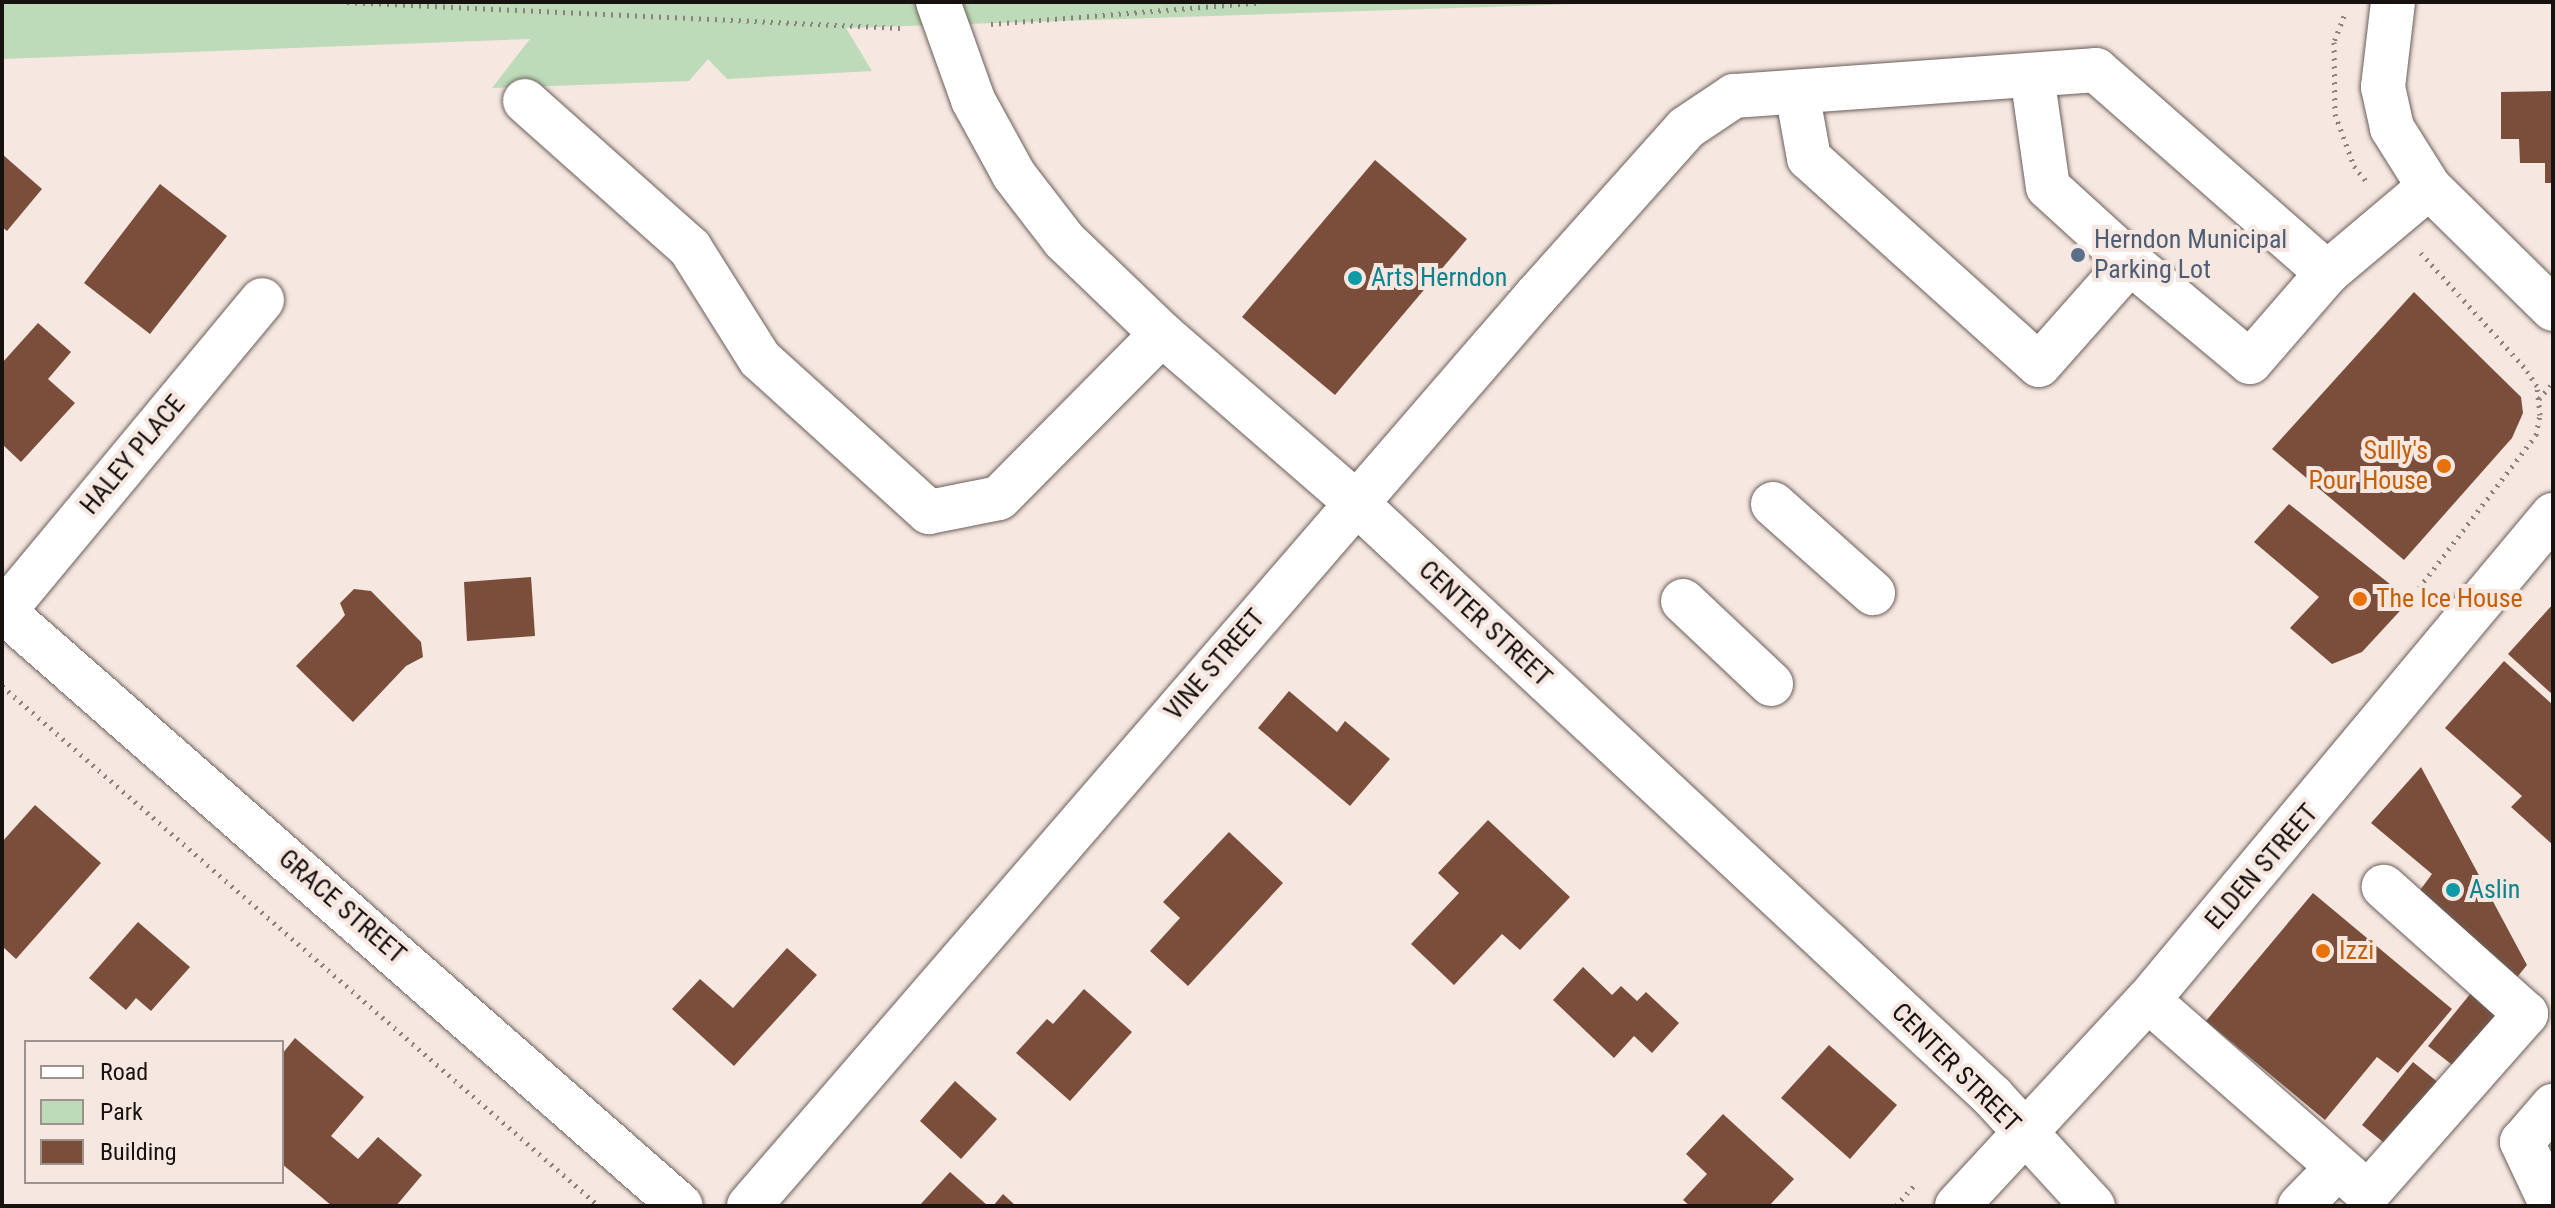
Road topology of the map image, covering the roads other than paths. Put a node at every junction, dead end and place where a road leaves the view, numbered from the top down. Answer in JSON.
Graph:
{"nodes":[{"id":1,"x":2393,"y":2,"type":"edge"},
{"id":2,"x":940,"y":14,"type":"edge"},
{"id":3,"x":2032,"y":75,"type":"junction"},
{"id":4,"x":1797,"y":92,"type":"junction"},
{"id":5,"x":525,"y":101,"type":"dead end"},
{"id":6,"x":2429,"y":187,"type":"junction"},
{"id":7,"x":2130,"y":262,"type":"junction"},
{"id":8,"x":2327,"y":273,"type":"junction"},
{"id":9,"x":262,"y":300,"type":"dead end"},
{"id":10,"x":2553,"y":309,"type":"edge"},
{"id":11,"x":1162,"y":334,"type":"junction"},
{"id":12,"x":1355,"y":502,"type":"junction"},
{"id":13,"x":1773,"y":504,"type":"dead end"},
{"id":14,"x":2553,"y":515,"type":"edge"},
{"id":15,"x":1873,"y":593,"type":"dead end"},
{"id":16,"x":1683,"y":601,"type":"dead end"},
{"id":17,"x":3,"y":610,"type":"edge"},
{"id":18,"x":1771,"y":684,"type":"dead end"},
{"id":19,"x":2384,"y":887,"type":"dead end"},
{"id":20,"x":2148,"y":1000,"type":"junction"},
{"id":21,"x":2553,"y":1106,"type":"edge"},
{"id":22,"x":2023,"y":1135,"type":"junction"},
{"id":23,"x":2363,"y":1189,"type":"edge"},
{"id":24,"x":681,"y":1206,"type":"edge"},
{"id":25,"x":749,"y":1206,"type":"edge"},
{"id":26,"x":1957,"y":1206,"type":"edge"},
{"id":27,"x":2093,"y":1206,"type":"edge"},
{"id":28,"x":2300,"y":1206,"type":"edge"},
{"id":29,"x":2552,"y":1206,"type":"edge"}],
"edges":[{"from":1,"to":6,"type":"street"},
{"from":2,"to":11,"type":"street","name":"CENTER STREET"},
{"from":3,"to":4,"type":"street","name":"VINE STREET"},
{"from":3,"to":7,"type":"street"},
{"from":3,"to":8,"type":"street","name":"VINE STREET"},
{"from":4,"to":7,"type":"street"},
{"from":4,"to":12,"type":"street","name":"VINE STREET"},
{"from":5,"to":11,"type":"street"},
{"from":6,"to":8,"type":"street"},
{"from":6,"to":10,"type":"street"},
{"from":7,"to":8,"type":"street"},
{"from":9,"to":17,"type":"street","name":"HALEY PLACE"},
{"from":11,"to":12,"type":"street","name":"CENTER STREET"},
{"from":12,"to":22,"type":"street","name":"CENTER STREET"},
{"from":12,"to":25,"type":"street","name":"VINE STREET"},
{"from":13,"to":15,"type":"street"},
{"from":14,"to":20,"type":"street","name":"ELDEN STREET"},
{"from":16,"to":18,"type":"street"},
{"from":17,"to":24,"type":"street","name":"GRACE STREET"},
{"from":19,"to":23,"type":"street"},
{"from":20,"to":22,"type":"street","name":"ELDEN STREET"},
{"from":20,"to":23,"type":"street"},
{"from":21,"to":29,"type":"street"},
{"from":22,"to":26,"type":"street","name":"ELDEN STREET"},
{"from":22,"to":27,"type":"street","name":"CENTER STREET"},
{"from":23,"to":28,"type":"street"}]}
